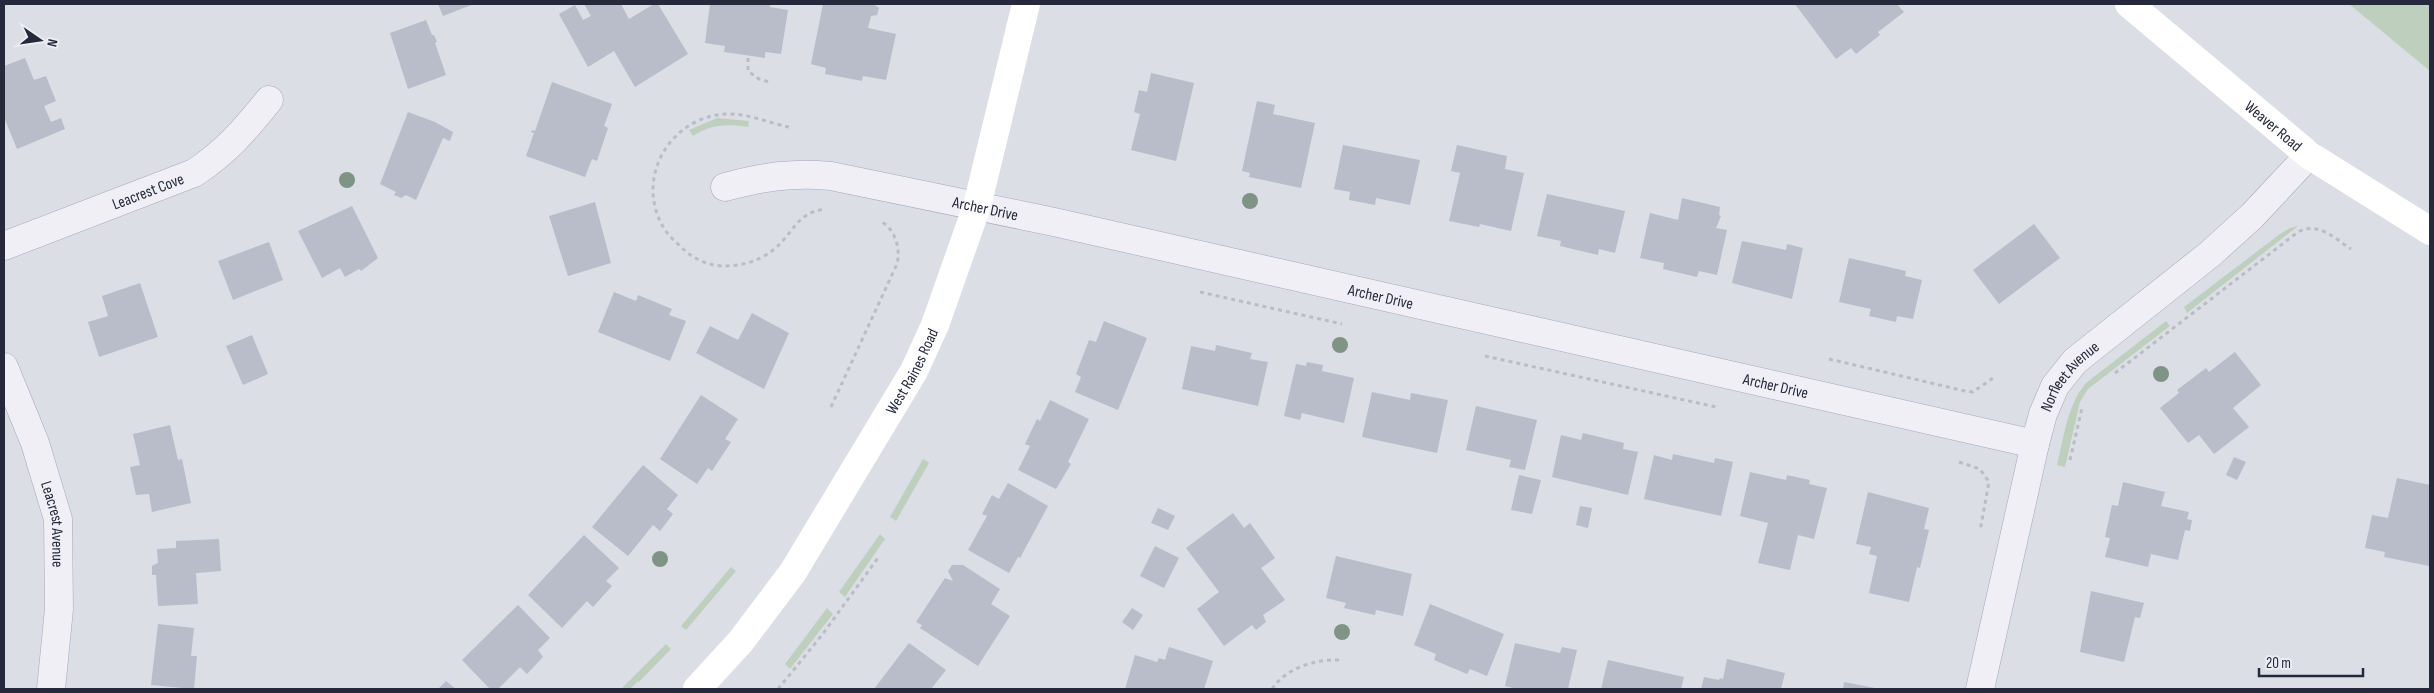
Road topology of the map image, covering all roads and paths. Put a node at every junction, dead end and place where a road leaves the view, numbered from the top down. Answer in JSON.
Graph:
{"nodes":[{"id":1,"x":1026,"y":4,"type":"edge"},
{"id":2,"x":2129,"y":4,"type":"edge"},
{"id":3,"x":748,"y":58,"type":"dead end"},
{"id":4,"x":768,"y":82,"type":"dead end"},
{"id":5,"x":269,"y":100,"type":"dead end"},
{"id":6,"x":789,"y":127,"type":"dead end"},
{"id":7,"x":2309,"y":156,"type":"junction"},
{"id":8,"x":725,"y":187,"type":"dead end"},
{"id":9,"x":977,"y":206,"type":"junction"},
{"id":10,"x":827,"y":209,"type":"dead end"},
{"id":11,"x":874,"y":219,"type":"dead end"},
{"id":12,"x":2430,"y":231,"type":"edge"},
{"id":13,"x":4,"y":246,"type":"edge"},
{"id":14,"x":2350,"y":249,"type":"dead end"},
{"id":15,"x":1200,"y":292,"type":"dead end"},
{"id":16,"x":1342,"y":324,"type":"dead end"},
{"id":17,"x":1485,"y":356,"type":"dead end"},
{"id":18,"x":1829,"y":359,"type":"dead end"},
{"id":19,"x":4,"y":367,"type":"edge"},
{"id":20,"x":2110,"y":377,"type":"dead end"},
{"id":21,"x":1993,"y":378,"type":"dead end"},
{"id":22,"x":2085,"y":400,"type":"dead end"},
{"id":23,"x":830,"y":407,"type":"dead end"},
{"id":24,"x":1725,"y":409,"type":"dead end"},
{"id":25,"x":2035,"y":444,"type":"junction"},
{"id":26,"x":1952,"y":460,"type":"dead end"},
{"id":27,"x":2070,"y":460,"type":"dead end"},
{"id":28,"x":1978,"y":540,"type":"dead end"},
{"id":29,"x":878,"y":558,"type":"dead end"},
{"id":30,"x":1340,"y":660,"type":"dead end"},
{"id":31,"x":50,"y":689,"type":"edge"},
{"id":32,"x":697,"y":689,"type":"edge"},
{"id":33,"x":778,"y":689,"type":"edge"},
{"id":34,"x":1272,"y":689,"type":"edge"},
{"id":35,"x":1980,"y":689,"type":"edge"}],
"edges":[{"from":1,"to":9,"type":"main road","name":"West Raines Road"},
{"from":2,"to":7,"type":"main road","name":"Weaver Road"},
{"from":3,"to":4,"type":"path"},
{"from":5,"to":13,"type":"street","name":"Leacrest Cove"},
{"from":6,"to":10,"type":"path"},
{"from":7,"to":12,"type":"main road","name":"Weaver Road"},
{"from":7,"to":25,"type":"street","name":"Norfleet Avenue"},
{"from":8,"to":9,"type":"street","name":"Archer Drive"},
{"from":9,"to":25,"type":"street","name":"Archer Drive"},
{"from":9,"to":32,"type":"main road","name":"West Raines Road"},
{"from":11,"to":23,"type":"path"},
{"from":14,"to":20,"type":"path"},
{"from":15,"to":16,"type":"path"},
{"from":17,"to":24,"type":"path"},
{"from":18,"to":21,"type":"path"},
{"from":19,"to":31,"type":"street","name":"Leacrest Avenue"},
{"from":22,"to":27,"type":"path"},
{"from":25,"to":35,"type":"street","name":"Norfleet Avenue"},
{"from":26,"to":28,"type":"path"},
{"from":29,"to":33,"type":"path"},
{"from":30,"to":34,"type":"path"}]}
